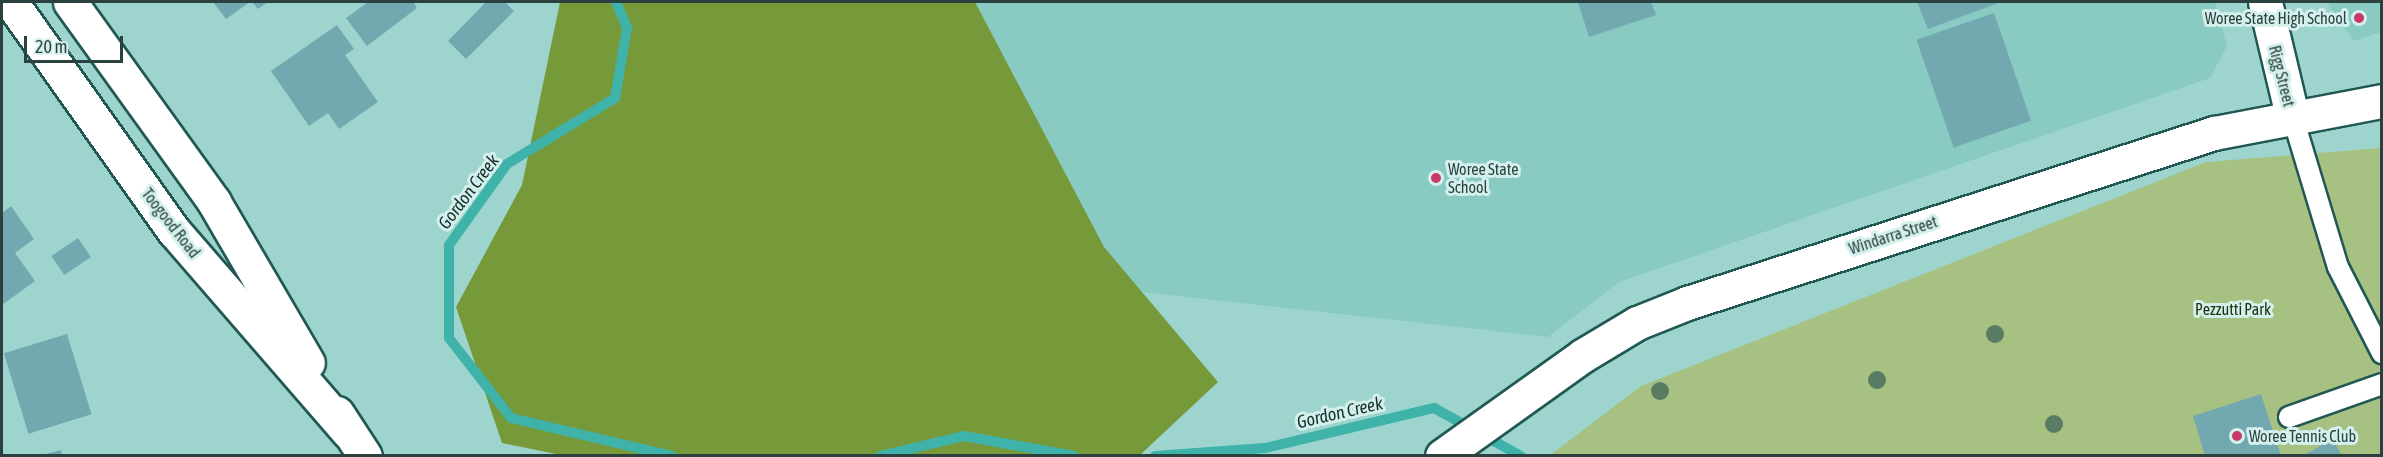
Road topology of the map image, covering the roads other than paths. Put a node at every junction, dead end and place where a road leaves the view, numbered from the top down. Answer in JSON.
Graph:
{"nodes":[{"id":1,"x":11,"y":2,"type":"edge"},
{"id":2,"x":70,"y":2,"type":"edge"},
{"id":3,"x":2265,"y":2,"type":"edge"},
{"id":4,"x":2382,"y":100,"type":"edge"},
{"id":5,"x":2292,"y":115,"type":"junction"},
{"id":6,"x":2382,"y":353,"type":"edge"},
{"id":7,"x":2382,"y":384,"type":"edge"},
{"id":8,"x":2289,"y":417,"type":"dead end"},
{"id":9,"x":357,"y":444,"type":"edge"},
{"id":10,"x":1442,"y":456,"type":"edge"}],
"edges":[{"from":1,"to":9,"type":"street","name":"Toogood Road"},
{"from":2,"to":9,"type":"street","name":"Toogood Road"},
{"from":3,"to":5,"type":"street","name":"Rigg Street"},
{"from":4,"to":5,"type":"street","name":"Windarra Street"},
{"from":5,"to":6,"type":"lane"},
{"from":5,"to":10,"type":"street","name":"Windarra Street"},
{"from":7,"to":8,"type":"lane"}]}
